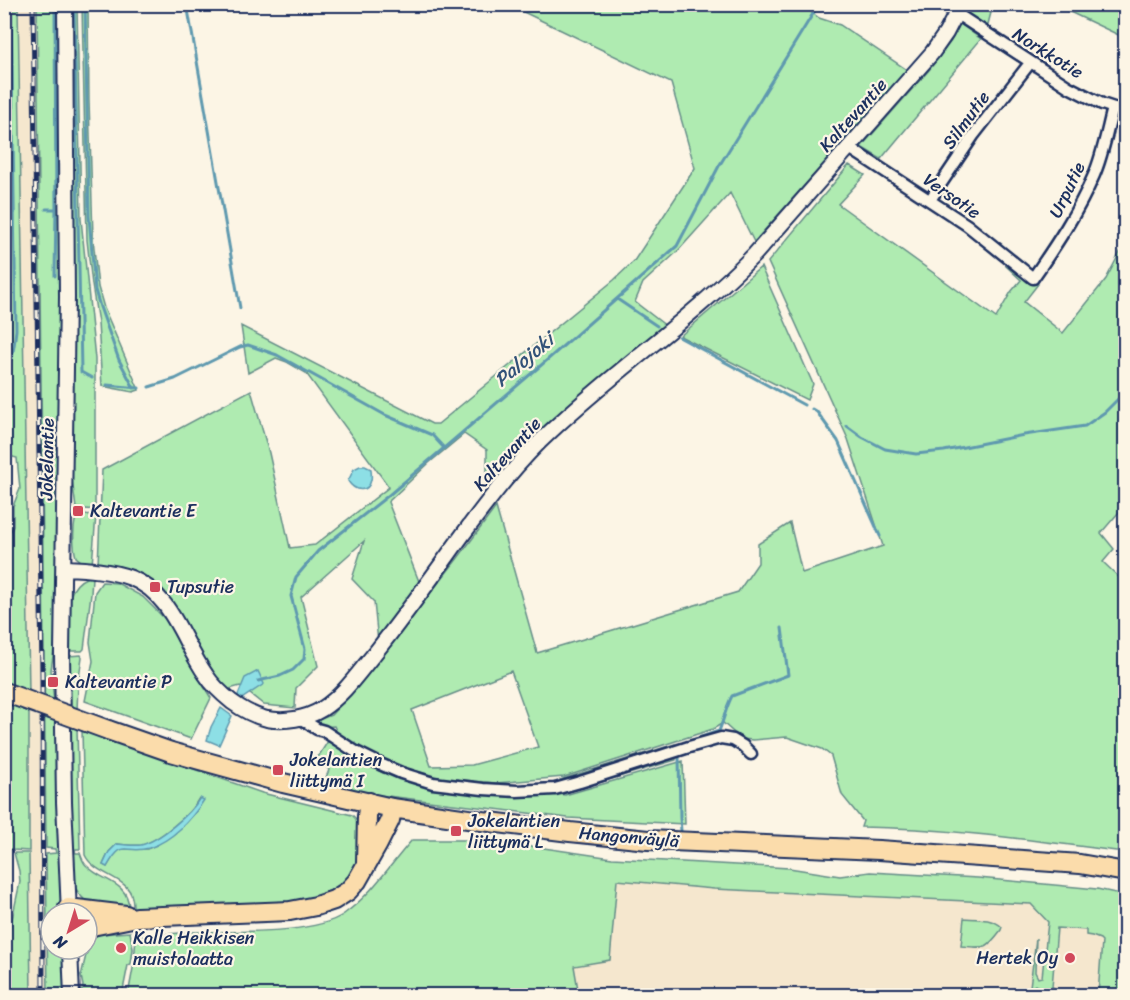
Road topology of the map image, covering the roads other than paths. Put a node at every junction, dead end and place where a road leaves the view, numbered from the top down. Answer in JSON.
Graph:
{"nodes":[{"id":1,"x":65,"y":4,"type":"edge"},
{"id":2,"x":959,"y":9,"type":"edge"},
{"id":3,"x":1030,"y":63,"type":"junction"},
{"id":4,"x":1113,"y":108,"type":"junction"},
{"id":5,"x":1125,"y":112,"type":"edge"},
{"id":6,"x":848,"y":147,"type":"junction"},
{"id":7,"x":930,"y":200,"type":"junction"},
{"id":8,"x":1033,"y":278,"type":"joint"},
{"id":9,"x":64,"y":568,"type":"junction"},
{"id":10,"x":4,"y":692,"type":"edge"},
{"id":11,"x":300,"y":718,"type":"junction"},
{"id":12,"x":751,"y":754,"type":"dead end"},
{"id":13,"x":369,"y":802,"type":"junction"},
{"id":14,"x":392,"y":807,"type":"junction"},
{"id":15,"x":366,"y":863,"type":"junction"},
{"id":16,"x":1125,"y":872,"type":"edge"},
{"id":17,"x":68,"y":901,"type":"edge"},
{"id":18,"x":99,"y":913,"type":"edge"},
{"id":19,"x":137,"y":917,"type":"junction"},
{"id":20,"x":99,"y":925,"type":"edge"},
{"id":21,"x":71,"y":961,"type":"edge"},
{"id":22,"x":72,"y":996,"type":"edge"}],
"edges":[{"from":1,"to":9,"type":"street","name":"Jokelantie"},
{"from":2,"to":3,"type":"street","name":"Norkkotie"},
{"from":2,"to":6,"type":"street","name":"Kaltevantie"},
{"from":3,"to":4,"type":"street","name":"Norkkotie"},
{"from":3,"to":7,"type":"street","name":"Silmutie"},
{"from":4,"to":5,"type":"street","name":"Norkkotie"},
{"from":4,"to":8,"type":"street","name":"Urputie"},
{"from":6,"to":7,"type":"street","name":"Versotie"},
{"from":6,"to":11,"type":"street","name":"Kaltevantie"},
{"from":7,"to":8,"type":"street","name":"Versotie"},
{"from":9,"to":11,"type":"street","name":"Kaltevantie"},
{"from":9,"to":17,"type":"street","name":"Jokelantie"},
{"from":10,"to":13,"type":"highway","name":"Hangonväylä","bridge":true},
{"from":11,"to":12,"type":"street"},
{"from":13,"to":14,"type":"highway","name":"Hangonväylä"},
{"from":13,"to":15,"type":"highway"},
{"from":14,"to":15,"type":"highway"},
{"from":14,"to":16,"type":"highway","name":"Hangonväylä"},
{"from":15,"to":19,"type":"highway"},
{"from":18,"to":19,"type":"highway"},
{"from":19,"to":20,"type":"highway"},
{"from":21,"to":22,"type":"street"}]}
